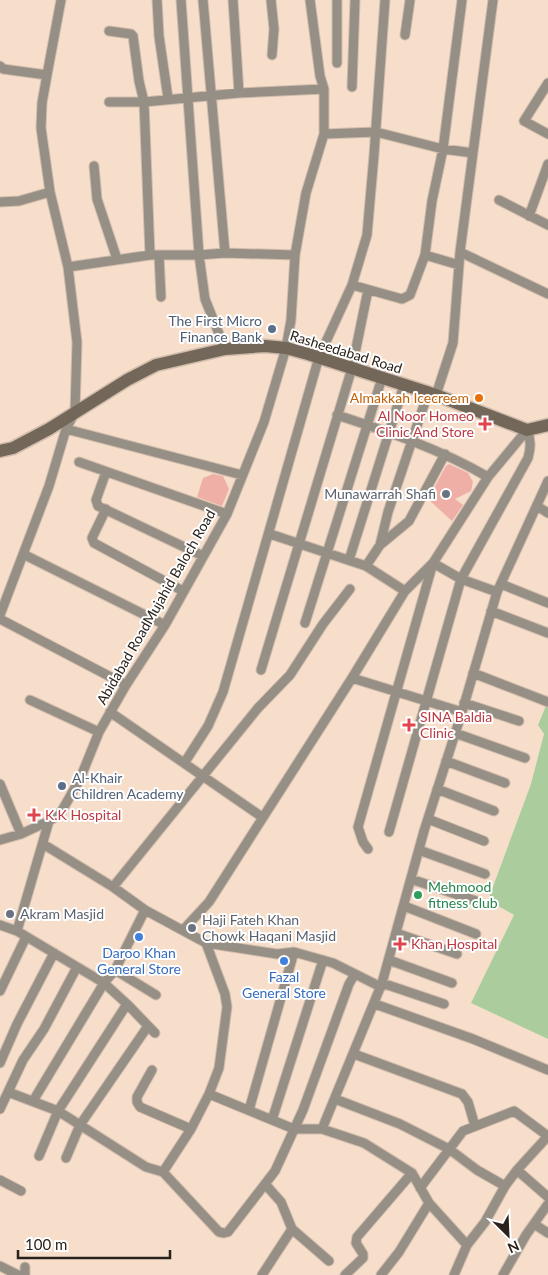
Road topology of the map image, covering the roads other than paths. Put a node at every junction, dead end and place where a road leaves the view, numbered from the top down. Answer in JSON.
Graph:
{"nodes":[{"id":1,"x":61,"y":0,"type":"edge"},
{"id":2,"x":156,"y":0,"type":"edge"},
{"id":3,"x":181,"y":0,"type":"edge"},
{"id":4,"x":203,"y":0,"type":"edge"},
{"id":5,"x":232,"y":0,"type":"edge"},
{"id":6,"x":271,"y":0,"type":"edge"},
{"id":7,"x":310,"y":0,"type":"edge"},
{"id":8,"x":337,"y":0,"type":"edge"},
{"id":9,"x":355,"y":0,"type":"edge"},
{"id":10,"x":385,"y":0,"type":"edge"},
{"id":11,"x":410,"y":0,"type":"edge"},
{"id":12,"x":462,"y":0,"type":"edge"},
{"id":13,"x":493,"y":0,"type":"edge"},
{"id":14,"x":109,"y":31,"type":"dead end"},
{"id":15,"x":405,"y":35,"type":"dead end"},
{"id":16,"x":272,"y":55,"type":"dead end"},
{"id":17,"x":337,"y":63,"type":"dead end"},
{"id":18,"x":0,"y":66,"type":"edge"},
{"id":19,"x":47,"y":75,"type":"junction"},
{"id":20,"x":548,"y":83,"type":"edge"},
{"id":21,"x":352,"y":87,"type":"dead end"},
{"id":22,"x":324,"y":90,"type":"junction"},
{"id":23,"x":239,"y":93,"type":"junction"},
{"id":24,"x":210,"y":95,"type":"junction"},
{"id":25,"x":188,"y":97,"type":"junction"},
{"id":26,"x":168,"y":98,"type":"junction"},
{"id":27,"x":109,"y":102,"type":"dead end"},
{"id":28,"x":144,"y":102,"type":"junction"},
{"id":29,"x":376,"y":132,"type":"junction"},
{"id":30,"x":324,"y":134,"type":"junction"},
{"id":31,"x":548,"y":134,"type":"edge"},
{"id":32,"x":443,"y":149,"type":"junction"},
{"id":33,"x":473,"y":153,"type":"junction"},
{"id":34,"x":548,"y":164,"type":"edge"},
{"id":35,"x":94,"y":166,"type":"dead end"},
{"id":36,"x":50,"y":192,"type":"junction"},
{"id":37,"x":500,"y":200,"type":"dead end"},
{"id":38,"x":0,"y":202,"type":"edge"},
{"id":39,"x":529,"y":216,"type":"junction"},
{"id":40,"x":548,"y":225,"type":"edge"},
{"id":41,"x":460,"y":252,"type":"junction"},
{"id":42,"x":225,"y":253,"type":"junction"},
{"id":43,"x":154,"y":255,"type":"junction"},
{"id":44,"x":199,"y":255,"type":"junction"},
{"id":45,"x":296,"y":255,"type":"junction"},
{"id":46,"x":425,"y":255,"type":"junction"},
{"id":47,"x":117,"y":259,"type":"junction"},
{"id":48,"x":459,"y":265,"type":"junction"},
{"id":49,"x":68,"y":267,"type":"junction"},
{"id":50,"x":352,"y":285,"type":"junction"},
{"id":51,"x":368,"y":290,"type":"junction"},
{"id":52,"x":548,"y":294,"type":"edge"},
{"id":53,"x":161,"y":297,"type":"dead end"},
{"id":54,"x":286,"y":348,"type":"junction"},
{"id":55,"x":225,"y":349,"type":"junction"},
{"id":56,"x":319,"y":357,"type":"junction"},
{"id":57,"x":352,"y":368,"type":"junction"},
{"id":58,"x":382,"y":378,"type":"junction"},
{"id":59,"x":404,"y":385,"type":"junction"},
{"id":60,"x":432,"y":394,"type":"junction"},
{"id":61,"x":75,"y":412,"type":"junction"},
{"id":62,"x":337,"y":415,"type":"junction"},
{"id":63,"x":368,"y":425,"type":"junction"},
{"id":64,"x":548,"y":425,"type":"edge"},
{"id":65,"x":66,"y":429,"type":"junction"},
{"id":66,"x":527,"y":430,"type":"junction"},
{"id":67,"x":390,"y":432,"type":"junction"},
{"id":68,"x":413,"y":441,"type":"junction"},
{"id":69,"x":0,"y":451,"type":"edge"},
{"id":70,"x":445,"y":454,"type":"junction"},
{"id":71,"x":79,"y":462,"type":"dead end"},
{"id":72,"x":106,"y":472,"type":"junction"},
{"id":73,"x":242,"y":475,"type":"junction"},
{"id":74,"x":488,"y":477,"type":"junction"},
{"id":75,"x":548,"y":481,"type":"edge"},
{"id":76,"x":537,"y":506,"type":"junction"},
{"id":77,"x":106,"y":509,"type":"junction"},
{"id":78,"x":548,"y":513,"type":"edge"},
{"id":79,"x":227,"y":514,"type":"junction"},
{"id":80,"x":270,"y":534,"type":"junction"},
{"id":81,"x":298,"y":543,"type":"junction"},
{"id":82,"x":380,"y":545,"type":"junction"},
{"id":83,"x":326,"y":553,"type":"junction"},
{"id":84,"x":23,"y":554,"type":"junction"},
{"id":85,"x":204,"y":556,"type":"junction"},
{"id":86,"x":349,"y":560,"type":"junction"},
{"id":87,"x":433,"y":563,"type":"junction"},
{"id":88,"x":366,"y":566,"type":"junction"},
{"id":89,"x":462,"y":579,"type":"junction"},
{"id":90,"x":499,"y":588,"type":"junction"},
{"id":91,"x":350,"y":589,"type":"dead end"},
{"id":92,"x":183,"y":591,"type":"junction"},
{"id":93,"x":405,"y":591,"type":"junction"},
{"id":94,"x":548,"y":603,"type":"edge"},
{"id":95,"x":491,"y":611,"type":"junction"},
{"id":96,"x":0,"y":615,"type":"edge"},
{"id":97,"x":0,"y":619,"type":"edge"},
{"id":98,"x":305,"y":623,"type":"dead end"},
{"id":99,"x":165,"y":625,"type":"junction"},
{"id":100,"x":548,"y":633,"type":"edge"},
{"id":101,"x":261,"y":670,"type":"dead end"},
{"id":102,"x":473,"y":673,"type":"junction"},
{"id":103,"x":352,"y":678,"type":"junction"},
{"id":104,"x":126,"y":685,"type":"junction"},
{"id":105,"x":397,"y":692,"type":"junction"},
{"id":106,"x":30,"y":700,"type":"dead end"},
{"id":107,"x":427,"y":701,"type":"junction"},
{"id":108,"x":548,"y":702,"type":"edge"},
{"id":109,"x":463,"y":708,"type":"junction"},
{"id":110,"x":110,"y":712,"type":"junction"},
{"id":111,"x":519,"y":721,"type":"dead end"},
{"id":112,"x":99,"y":732,"type":"junction"},
{"id":113,"x":455,"y":733,"type":"junction"},
{"id":114,"x":525,"y":758,"type":"dead end"},
{"id":115,"x":446,"y":761,"type":"junction"},
{"id":116,"x":185,"y":762,"type":"junction"},
{"id":117,"x":204,"y":775,"type":"junction"},
{"id":118,"x":505,"y":783,"type":"dead end"},
{"id":119,"x":0,"y":784,"type":"edge"},
{"id":120,"x":437,"y":789,"type":"junction"},
{"id":121,"x":494,"y":811,"type":"dead end"},
{"id":122,"x":262,"y":816,"type":"junction"},
{"id":123,"x":428,"y":819,"type":"junction"},
{"id":124,"x":50,"y":821,"type":"junction"},
{"id":125,"x":389,"y":832,"type":"dead end"},
{"id":126,"x":21,"y":834,"type":"junction"},
{"id":127,"x":0,"y":840,"type":"edge"},
{"id":128,"x":484,"y":841,"type":"dead end"},
{"id":129,"x":43,"y":844,"type":"junction"},
{"id":130,"x":368,"y":849,"type":"dead end"},
{"id":131,"x":418,"y":850,"type":"junction"},
{"id":132,"x":485,"y":874,"type":"dead end"},
{"id":133,"x":411,"y":879,"type":"junction"},
{"id":134,"x":113,"y":887,"type":"junction"},
{"id":135,"x":479,"y":902,"type":"dead end"},
{"id":136,"x":404,"y":906,"type":"junction"},
{"id":137,"x":145,"y":910,"type":"junction"},
{"id":138,"x":0,"y":925,"type":"edge"},
{"id":139,"x":183,"y":930,"type":"junction"},
{"id":140,"x":17,"y":931,"type":"junction"},
{"id":141,"x":396,"y":933,"type":"junction"},
{"id":142,"x":476,"y":934,"type":"dead end"},
{"id":143,"x":26,"y":937,"type":"junction"},
{"id":144,"x":206,"y":942,"type":"junction"},
{"id":145,"x":294,"y":952,"type":"junction"},
{"id":146,"x":54,"y":953,"type":"junction"},
{"id":147,"x":457,"y":954,"type":"dead end"},
{"id":148,"x":323,"y":960,"type":"junction"},
{"id":149,"x":389,"y":960,"type":"junction"},
{"id":150,"x":77,"y":967,"type":"junction"},
{"id":151,"x":116,"y":970,"type":"junction"},
{"id":152,"x":355,"y":974,"type":"junction"},
{"id":153,"x":104,"y":983,"type":"junction"},
{"id":154,"x":452,"y":983,"type":"dead end"},
{"id":155,"x":382,"y":985,"type":"junction"},
{"id":156,"x":0,"y":991,"type":"edge"},
{"id":157,"x":156,"y":996,"type":"dead end"},
{"id":158,"x":127,"y":1004,"type":"junction"},
{"id":159,"x":375,"y":1004,"type":"junction"},
{"id":160,"x":444,"y":1004,"type":"dead end"},
{"id":161,"x":148,"y":1026,"type":"junction"},
{"id":162,"x":155,"y":1033,"type":"dead end"},
{"id":163,"x":354,"y":1054,"type":"junction"},
{"id":164,"x":0,"y":1063,"type":"edge"},
{"id":165,"x":152,"y":1070,"type":"dead end"},
{"id":166,"x":548,"y":1070,"type":"edge"},
{"id":167,"x":8,"y":1092,"type":"junction"},
{"id":168,"x":209,"y":1094,"type":"junction"},
{"id":169,"x":335,"y":1099,"type":"junction"},
{"id":170,"x":33,"y":1101,"type":"junction"},
{"id":171,"x":0,"y":1109,"type":"edge"},
{"id":172,"x":249,"y":1110,"type":"junction"},
{"id":173,"x":58,"y":1111,"type":"junction"},
{"id":174,"x":272,"y":1120,"type":"junction"},
{"id":175,"x":80,"y":1125,"type":"junction"},
{"id":176,"x":475,"y":1126,"type":"junction"},
{"id":177,"x":191,"y":1129,"type":"junction"},
{"id":178,"x":294,"y":1129,"type":"junction"},
{"id":179,"x":322,"y":1129,"type":"junction"},
{"id":180,"x":548,"y":1136,"type":"edge"},
{"id":181,"x":449,"y":1149,"type":"junction"},
{"id":182,"x":39,"y":1156,"type":"dead end"},
{"id":183,"x":66,"y":1158,"type":"dead end"},
{"id":184,"x":517,"y":1170,"type":"junction"},
{"id":185,"x":163,"y":1172,"type":"junction"},
{"id":186,"x":412,"y":1173,"type":"junction"},
{"id":187,"x":0,"y":1180,"type":"edge"},
{"id":188,"x":265,"y":1184,"type":"junction"},
{"id":189,"x":505,"y":1186,"type":"junction"},
{"id":190,"x":420,"y":1188,"type":"junction"},
{"id":191,"x":21,"y":1191,"type":"dead end"},
{"id":192,"x":548,"y":1197,"type":"edge"},
{"id":193,"x":429,"y":1203,"type":"junction"},
{"id":194,"x":548,"y":1204,"type":"edge"},
{"id":195,"x":534,"y":1224,"type":"junction"},
{"id":196,"x":292,"y":1229,"type":"junction"},
{"id":197,"x":548,"y":1233,"type":"edge"},
{"id":198,"x":467,"y":1245,"type":"junction"},
{"id":199,"x":329,"y":1261,"type":"dead end"},
{"id":200,"x":0,"y":1266,"type":"edge"},
{"id":201,"x":18,"y":1275,"type":"edge"},
{"id":202,"x":262,"y":1275,"type":"edge"},
{"id":203,"x":345,"y":1275,"type":"edge"},
{"id":204,"x":381,"y":1275,"type":"edge"},
{"id":205,"x":454,"y":1275,"type":"edge"},
{"id":206,"x":503,"y":1275,"type":"edge"}],
"edges":[{"from":1,"to":19,"type":"street"},
{"from":2,"to":26,"type":"street"},
{"from":3,"to":25,"type":"street"},
{"from":4,"to":24,"type":"street"},
{"from":5,"to":23,"type":"street"},
{"from":6,"to":16,"type":"street"},
{"from":7,"to":22,"type":"street","name":"Abidabad RoadMujahid Baloch Road"},
{"from":8,"to":17,"type":"street"},
{"from":9,"to":21,"type":"street"},
{"from":10,"to":29,"type":"street"},
{"from":11,"to":15,"type":"street"},
{"from":12,"to":32,"type":"street"},
{"from":13,"to":33,"type":"street"},
{"from":14,"to":28,"type":"street"},
{"from":18,"to":19,"type":"street"},
{"from":19,"to":36,"type":"street"},
{"from":20,"to":31,"type":"street"},
{"from":22,"to":23,"type":"street"},
{"from":22,"to":30,"type":"street","name":"Abidabad RoadMujahid Baloch Road"},
{"from":23,"to":24,"type":"street"},
{"from":24,"to":25,"type":"street"},
{"from":24,"to":42,"type":"street"},
{"from":25,"to":26,"type":"street"},
{"from":25,"to":44,"type":"street"},
{"from":26,"to":28,"type":"street"},
{"from":27,"to":28,"type":"street"},
{"from":28,"to":43,"type":"street"},
{"from":29,"to":30,"type":"street"},
{"from":29,"to":32,"type":"street"},
{"from":29,"to":50,"type":"street"},
{"from":30,"to":45,"type":"street","name":"Abidabad RoadMujahid Baloch Road"},
{"from":32,"to":33,"type":"street"},
{"from":32,"to":46,"type":"street"},
{"from":33,"to":41,"type":"street"},
{"from":34,"to":39,"type":"street"},
{"from":35,"to":47,"type":"street"},
{"from":36,"to":38,"type":"street"},
{"from":36,"to":49,"type":"street"},
{"from":37,"to":39,"type":"street"},
{"from":39,"to":40,"type":"street"},
{"from":41,"to":48,"type":"street"},
{"from":41,"to":52,"type":"street"},
{"from":42,"to":44,"type":"street"},
{"from":42,"to":45,"type":"street"},
{"from":43,"to":44,"type":"street"},
{"from":43,"to":47,"type":"street"},
{"from":43,"to":53,"type":"street"},
{"from":44,"to":55,"type":"street"},
{"from":45,"to":54,"type":"street","name":"Abidabad RoadMujahid Baloch Road"},
{"from":46,"to":48,"type":"street"},
{"from":46,"to":51,"type":"street"},
{"from":47,"to":49,"type":"street"},
{"from":48,"to":60,"type":"street"},
{"from":49,"to":61,"type":"street"},
{"from":50,"to":51,"type":"street"},
{"from":50,"to":56,"type":"street"},
{"from":51,"to":57,"type":"street"},
{"from":54,"to":55,"type":"main road","name":"Rasheedabad Road"},
{"from":54,"to":56,"type":"main road","name":"Rasheedabad Road"},
{"from":54,"to":73,"type":"street","name":"Abidabad RoadMujahid Baloch Road"},
{"from":55,"to":61,"type":"main road","name":"Rasheedabad Road"},
{"from":56,"to":57,"type":"main road","name":"Rasheedabad Road"},
{"from":56,"to":80,"type":"street"},
{"from":57,"to":58,"type":"main road","name":"Rasheedabad Road"},
{"from":57,"to":62,"type":"street"},
{"from":58,"to":59,"type":"main road","name":"Rasheedabad Road"},
{"from":58,"to":63,"type":"street"},
{"from":59,"to":60,"type":"main road","name":"Rasheedabad Road"},
{"from":59,"to":67,"type":"street"},
{"from":60,"to":66,"type":"main road","name":"Rasheedabad Road"},
{"from":60,"to":68,"type":"street"},
{"from":61,"to":65,"type":"street"},
{"from":61,"to":69,"type":"main road","name":"Rasheedabad Road"},
{"from":62,"to":63,"type":"street"},
{"from":62,"to":81,"type":"street"},
{"from":63,"to":67,"type":"street"},
{"from":63,"to":83,"type":"street"},
{"from":64,"to":66,"type":"main road"},
{"from":65,"to":73,"type":"street"},
{"from":65,"to":84,"type":"street"},
{"from":66,"to":74,"type":"street"},
{"from":66,"to":89,"type":"street"},
{"from":67,"to":68,"type":"street"},
{"from":67,"to":86,"type":"street"},
{"from":68,"to":70,"type":"street"},
{"from":68,"to":82,"type":"street"},
{"from":70,"to":74,"type":"street"},
{"from":70,"to":82,"type":"street"},
{"from":71,"to":72,"type":"street"},
{"from":72,"to":77,"type":"street"},
{"from":72,"to":79,"type":"street"},
{"from":73,"to":79,"type":"street","name":"Abidabad RoadMujahid Baloch Road"},
{"from":74,"to":87,"type":"street"},
{"from":75,"to":76,"type":"street"},
{"from":76,"to":78,"type":"street"},
{"from":76,"to":90,"type":"street"},
{"from":77,"to":85,"type":"street"},
{"from":77,"to":92,"type":"street"},
{"from":79,"to":85,"type":"street","name":"Abidabad RoadMujahid Baloch Road"},
{"from":80,"to":81,"type":"street"},
{"from":80,"to":116,"type":"street"},
{"from":81,"to":83,"type":"street"},
{"from":81,"to":101,"type":"street"},
{"from":82,"to":88,"type":"street"},
{"from":83,"to":86,"type":"street"},
{"from":83,"to":98,"type":"street"},
{"from":84,"to":96,"type":"street"},
{"from":84,"to":99,"type":"street"},
{"from":85,"to":92,"type":"street","name":"Abidabad RoadMujahid Baloch Road"},
{"from":86,"to":88,"type":"street"},
{"from":87,"to":89,"type":"street"},
{"from":87,"to":93,"type":"street"},
{"from":87,"to":105,"type":"street"},
{"from":88,"to":93,"type":"street"},
{"from":89,"to":90,"type":"street"},
{"from":89,"to":107,"type":"street"},
{"from":90,"to":94,"type":"street"},
{"from":90,"to":95,"type":"street"},
{"from":91,"to":117,"type":"street"},
{"from":92,"to":99,"type":"street","name":"Abidabad RoadMujahid Baloch Road"},
{"from":93,"to":103,"type":"street"},
{"from":95,"to":100,"type":"street"},
{"from":95,"to":102,"type":"street"},
{"from":97,"to":104,"type":"street"},
{"from":99,"to":104,"type":"street","name":"Abidabad RoadMujahid Baloch Road"},
{"from":102,"to":108,"type":"street"},
{"from":102,"to":109,"type":"street"},
{"from":103,"to":105,"type":"street"},
{"from":103,"to":122,"type":"street"},
{"from":104,"to":110,"type":"street","name":"Abidabad RoadMujahid Baloch Road"},
{"from":105,"to":107,"type":"street"},
{"from":105,"to":130,"type":"street"},
{"from":106,"to":112,"type":"street"},
{"from":107,"to":109,"type":"street"},
{"from":107,"to":125,"type":"street"},
{"from":109,"to":111,"type":"street"},
{"from":109,"to":113,"type":"street"},
{"from":110,"to":112,"type":"street","name":"Abidabad RoadMujahid Baloch Road"},
{"from":110,"to":116,"type":"street"},
{"from":112,"to":124,"type":"street","name":"Abidabad RoadMujahid Baloch Road"},
{"from":113,"to":114,"type":"street"},
{"from":113,"to":115,"type":"street"},
{"from":115,"to":118,"type":"street"},
{"from":115,"to":120,"type":"street"},
{"from":116,"to":117,"type":"street"},
{"from":117,"to":122,"type":"street"},
{"from":117,"to":134,"type":"street"},
{"from":119,"to":126,"type":"street"},
{"from":120,"to":121,"type":"street"},
{"from":120,"to":123,"type":"street"},
{"from":122,"to":139,"type":"street"},
{"from":123,"to":128,"type":"street"},
{"from":123,"to":131,"type":"street"},
{"from":124,"to":126,"type":"street","name":"Abidabad RoadMujahid Baloch Road"},
{"from":124,"to":129,"type":"street"},
{"from":126,"to":127,"type":"street","name":"Abidabad RoadMujahid Baloch Road"},
{"from":129,"to":134,"type":"street"},
{"from":129,"to":140,"type":"street"},
{"from":131,"to":132,"type":"street"},
{"from":131,"to":133,"type":"street"},
{"from":133,"to":135,"type":"street"},
{"from":133,"to":136,"type":"street"},
{"from":134,"to":137,"type":"street"},
{"from":136,"to":141,"type":"street"},
{"from":136,"to":142,"type":"street"},
{"from":137,"to":139,"type":"street"},
{"from":137,"to":151,"type":"street"},
{"from":138,"to":140,"type":"street"},
{"from":139,"to":144,"type":"street"},
{"from":140,"to":143,"type":"street"},
{"from":141,"to":147,"type":"street"},
{"from":141,"to":149,"type":"street"},
{"from":143,"to":146,"type":"street"},
{"from":143,"to":156,"type":"street"},
{"from":144,"to":145,"type":"street"},
{"from":144,"to":168,"type":"street"},
{"from":145,"to":148,"type":"street"},
{"from":145,"to":172,"type":"street"},
{"from":146,"to":150,"type":"street"},
{"from":146,"to":164,"type":"street"},
{"from":148,"to":152,"type":"street"},
{"from":148,"to":174,"type":"street"},
{"from":149,"to":154,"type":"street"},
{"from":149,"to":155,"type":"street"},
{"from":150,"to":153,"type":"street"},
{"from":150,"to":167,"type":"street"},
{"from":151,"to":153,"type":"street"},
{"from":151,"to":157,"type":"street"},
{"from":152,"to":155,"type":"street"},
{"from":152,"to":178,"type":"street"},
{"from":153,"to":158,"type":"street"},
{"from":153,"to":170,"type":"street"},
{"from":155,"to":159,"type":"street"},
{"from":155,"to":160,"type":"street"},
{"from":158,"to":161,"type":"street"},
{"from":158,"to":173,"type":"street"},
{"from":159,"to":163,"type":"street"},
{"from":159,"to":166,"type":"street"},
{"from":161,"to":162,"type":"street"},
{"from":161,"to":175,"type":"street"},
{"from":163,"to":169,"type":"street"},
{"from":163,"to":176,"type":"street"},
{"from":165,"to":177,"type":"street"},
{"from":167,"to":170,"type":"street"},
{"from":167,"to":171,"type":"street"},
{"from":168,"to":172,"type":"street"},
{"from":168,"to":177,"type":"street"},
{"from":169,"to":179,"type":"street"},
{"from":169,"to":181,"type":"street"},
{"from":170,"to":173,"type":"street"},
{"from":172,"to":174,"type":"street"},
{"from":173,"to":175,"type":"street"},
{"from":173,"to":182,"type":"street"},
{"from":174,"to":178,"type":"street"},
{"from":175,"to":183,"type":"street"},
{"from":175,"to":185,"type":"street"},
{"from":176,"to":180,"type":"street"},
{"from":176,"to":181,"type":"street"},
{"from":177,"to":185,"type":"street"},
{"from":178,"to":179,"type":"street"},
{"from":178,"to":188,"type":"street"},
{"from":179,"to":186,"type":"street"},
{"from":180,"to":184,"type":"street"},
{"from":181,"to":189,"type":"street"},
{"from":181,"to":190,"type":"street"},
{"from":184,"to":189,"type":"street"},
{"from":184,"to":192,"type":"street"},
{"from":185,"to":188,"type":"street"},
{"from":186,"to":190,"type":"street"},
{"from":186,"to":203,"type":"street"},
{"from":187,"to":191,"type":"street"},
{"from":188,"to":196,"type":"street"},
{"from":189,"to":198,"type":"street"},
{"from":190,"to":193,"type":"street"},
{"from":193,"to":198,"type":"street"},
{"from":193,"to":204,"type":"street"},
{"from":194,"to":195,"type":"street"},
{"from":195,"to":197,"type":"street"},
{"from":195,"to":206,"type":"street"},
{"from":196,"to":199,"type":"street"},
{"from":196,"to":202,"type":"street"},
{"from":198,"to":205,"type":"street"},
{"from":200,"to":201,"type":"street"}]}
